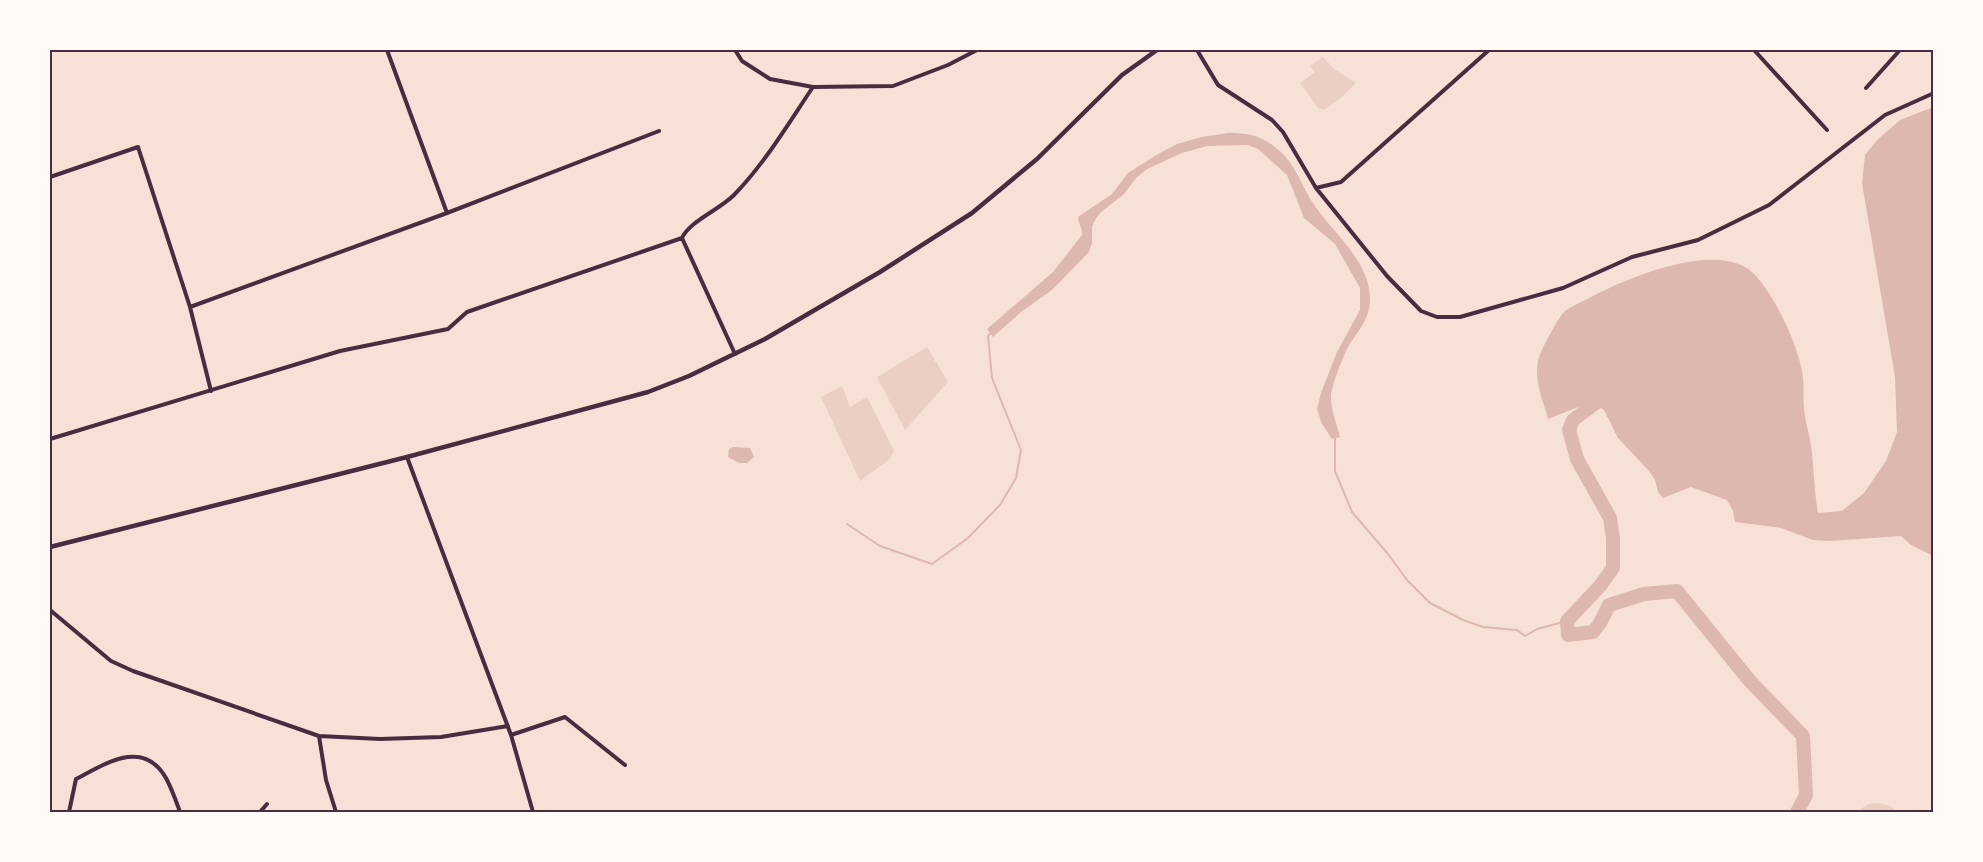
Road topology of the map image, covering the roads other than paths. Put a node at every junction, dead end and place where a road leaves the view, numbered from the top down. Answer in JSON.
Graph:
{"nodes":[{"id":1,"x":387,"y":50,"type":"edge"},
{"id":2,"x":735,"y":50,"type":"edge"},
{"id":3,"x":977,"y":50,"type":"edge"},
{"id":4,"x":1157,"y":50,"type":"edge"},
{"id":5,"x":1197,"y":50,"type":"edge"},
{"id":6,"x":1489,"y":50,"type":"edge"},
{"id":7,"x":1754,"y":50,"type":"edge"},
{"id":8,"x":1900,"y":50,"type":"edge"},
{"id":9,"x":813,"y":87,"type":"junction"},
{"id":10,"x":1866,"y":88,"type":"dead end"},
{"id":11,"x":1934,"y":93,"type":"edge"},
{"id":12,"x":1827,"y":130,"type":"dead end"},
{"id":13,"x":659,"y":131,"type":"dead end"},
{"id":14,"x":50,"y":177,"type":"edge"},
{"id":15,"x":1316,"y":188,"type":"junction"},
{"id":16,"x":447,"y":213,"type":"junction"},
{"id":17,"x":682,"y":238,"type":"junction"},
{"id":18,"x":190,"y":306,"type":"junction"},
{"id":19,"x":735,"y":354,"type":"junction"},
{"id":20,"x":211,"y":392,"type":"junction"},
{"id":21,"x":50,"y":439,"type":"edge"},
{"id":22,"x":407,"y":457,"type":"junction"},
{"id":23,"x":50,"y":547,"type":"edge"},
{"id":24,"x":50,"y":610,"type":"edge"},
{"id":25,"x":508,"y":726,"type":"junction"},
{"id":26,"x":511,"y":735,"type":"junction"},
{"id":27,"x":319,"y":736,"type":"junction"},
{"id":28,"x":625,"y":765,"type":"dead end"},
{"id":29,"x":267,"y":804,"type":"dead end"},
{"id":30,"x":69,"y":813,"type":"edge"},
{"id":31,"x":180,"y":813,"type":"edge"},
{"id":32,"x":260,"y":813,"type":"edge"},
{"id":33,"x":336,"y":813,"type":"edge"},
{"id":34,"x":533,"y":813,"type":"edge"}],
"edges":[{"from":1,"to":16,"type":"street"},
{"from":2,"to":9,"type":"street"},
{"from":3,"to":9,"type":"street"},
{"from":4,"to":19,"type":"street"},
{"from":5,"to":15,"type":"street"},
{"from":6,"to":15,"type":"street"},
{"from":7,"to":12,"type":"street"},
{"from":8,"to":10,"type":"street"},
{"from":9,"to":17,"type":"street"},
{"from":11,"to":15,"type":"street"},
{"from":13,"to":16,"type":"street"},
{"from":14,"to":18,"type":"street"},
{"from":16,"to":18,"type":"street"},
{"from":17,"to":19,"type":"street"},
{"from":17,"to":20,"type":"street"},
{"from":18,"to":20,"type":"street"},
{"from":19,"to":22,"type":"street"},
{"from":20,"to":21,"type":"street"},
{"from":22,"to":23,"type":"street"},
{"from":22,"to":25,"type":"street"},
{"from":24,"to":27,"type":"street"},
{"from":25,"to":26,"type":"street"},
{"from":25,"to":27,"type":"street"},
{"from":26,"to":28,"type":"street"},
{"from":26,"to":34,"type":"street"},
{"from":27,"to":33,"type":"street"},
{"from":29,"to":32,"type":"street"},
{"from":30,"to":31,"type":"street"}]}
